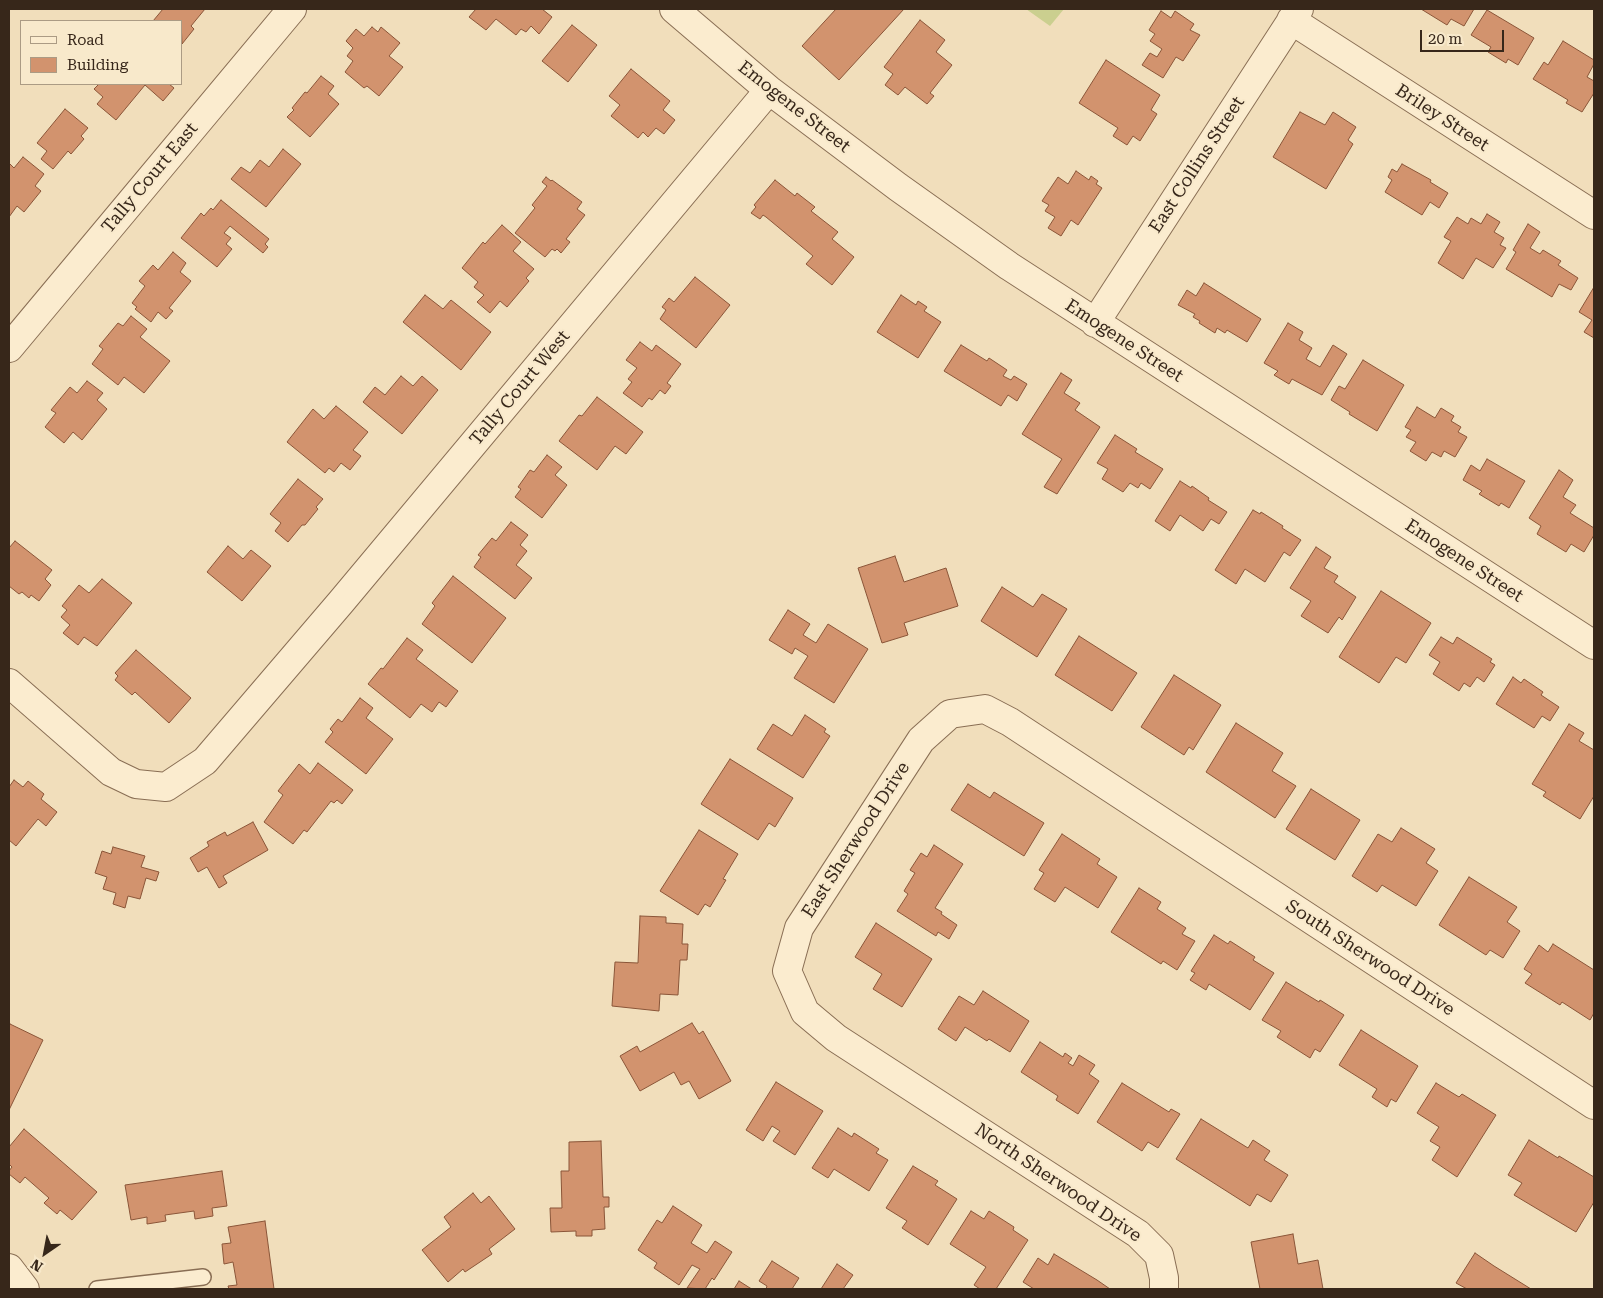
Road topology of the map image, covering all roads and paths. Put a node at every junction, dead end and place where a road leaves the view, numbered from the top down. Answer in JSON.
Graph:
{"nodes":[{"id":1,"x":292,"y":9,"type":"edge"},
{"id":2,"x":674,"y":9,"type":"edge"},
{"id":3,"x":1295,"y":14,"type":"edge"},
{"id":4,"x":769,"y":90,"type":"junction"},
{"id":5,"x":1594,"y":215,"type":"edge"},
{"id":6,"x":1095,"y":323,"type":"junction"},
{"id":7,"x":9,"y":348,"type":"edge"},
{"id":8,"x":1594,"y":645,"type":"edge"},
{"id":9,"x":9,"y":683,"type":"edge"},
{"id":10,"x":1146,"y":811,"type":"joint"},
{"id":11,"x":1594,"y":1105,"type":"edge"},
{"id":12,"x":961,"y":1118,"type":"joint"},
{"id":13,"x":9,"y":1268,"type":"edge"},
{"id":14,"x":203,"y":1277,"type":"dead end"},
{"id":15,"x":1164,"y":1284,"type":"edge"},
{"id":16,"x":25,"y":1289,"type":"edge"},
{"id":17,"x":97,"y":1289,"type":"edge"}],
"edges":[{"from":1,"to":7,"type":"street","name":"Tally Court East"},
{"from":2,"to":4,"type":"street","name":"Emogene Street"},
{"from":3,"to":5,"type":"street","name":"Briley Street"},
{"from":3,"to":6,"type":"street","name":"East Collins Street"},
{"from":4,"to":6,"type":"street","name":"Emogene Street"},
{"from":4,"to":9,"type":"street","name":"Tally Court West"},
{"from":6,"to":8,"type":"street","name":"Emogene Street"},
{"from":10,"to":11,"type":"street","name":"South Sherwood Drive"},
{"from":10,"to":12,"type":"street","name":"East Sherwood Drive"},
{"from":12,"to":15,"type":"street","name":"North Sherwood Drive"},
{"from":13,"to":16,"type":"street"},
{"from":14,"to":17,"type":"lane"}]}
